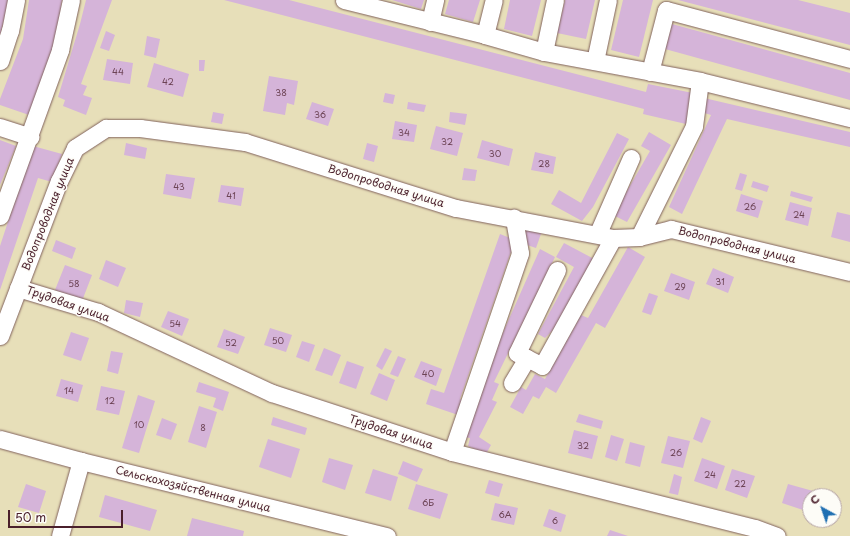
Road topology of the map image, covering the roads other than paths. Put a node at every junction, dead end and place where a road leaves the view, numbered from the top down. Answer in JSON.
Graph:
{"nodes":[{"id":1,"x":16,"y":0,"type":"edge"},
{"id":2,"x":71,"y":0,"type":"edge"},
{"id":3,"x":344,"y":0,"type":"edge"},
{"id":4,"x":435,"y":0,"type":"edge"},
{"id":5,"x":494,"y":0,"type":"edge"},
{"id":6,"x":555,"y":0,"type":"edge"},
{"id":7,"x":608,"y":0,"type":"edge"},
{"id":8,"x":382,"y":5,"type":"edge"},
{"id":9,"x":667,"y":5,"type":"edge"},
{"id":10,"x":430,"y":22,"type":"junction"},
{"id":11,"x":485,"y":35,"type":"junction"},
{"id":12,"x":544,"y":52,"type":"junction"},
{"id":13,"x":850,"y":59,"type":"edge"},
{"id":14,"x":0,"y":60,"type":"edge"},
{"id":15,"x":595,"y":61,"type":"junction"},
{"id":16,"x":650,"y":72,"type":"junction"},
{"id":17,"x":700,"y":81,"type":"junction"},
{"id":18,"x":850,"y":118,"type":"edge"},
{"id":19,"x":0,"y":127,"type":"edge"},
{"id":20,"x":30,"y":137,"type":"junction"},
{"id":21,"x":631,"y":158,"type":"dead end"},
{"id":22,"x":0,"y":216,"type":"edge"},
{"id":23,"x":514,"y":218,"type":"junction"},
{"id":24,"x":605,"y":235,"type":"junction"},
{"id":25,"x":639,"y":237,"type":"junction"},
{"id":26,"x":557,"y":270,"type":"dead end"},
{"id":27,"x":850,"y":272,"type":"edge"},
{"id":28,"x":18,"y":288,"type":"junction"},
{"id":29,"x":0,"y":336,"type":"edge"},
{"id":30,"x":527,"y":358,"type":"junction"},
{"id":31,"x":512,"y":383,"type":"dead end"},
{"id":32,"x":0,"y":439,"type":"edge"},
{"id":33,"x":452,"y":452,"type":"junction"},
{"id":34,"x":81,"y":461,"type":"junction"},
{"id":35,"x":60,"y":536,"type":"edge"},
{"id":36,"x":387,"y":536,"type":"edge"},
{"id":37,"x":777,"y":536,"type":"edge"}],
"edges":[{"from":1,"to":14,"type":"street"},
{"from":2,"to":20,"type":"street"},
{"from":3,"to":8,"type":"street"},
{"from":4,"to":10,"type":"street"},
{"from":5,"to":11,"type":"street"},
{"from":6,"to":12,"type":"street"},
{"from":7,"to":15,"type":"street"},
{"from":8,"to":10,"type":"street"},
{"from":9,"to":13,"type":"street"},
{"from":9,"to":16,"type":"street"},
{"from":10,"to":11,"type":"street"},
{"from":11,"to":12,"type":"street"},
{"from":12,"to":15,"type":"street"},
{"from":15,"to":16,"type":"street"},
{"from":16,"to":17,"type":"street"},
{"from":17,"to":18,"type":"street"},
{"from":17,"to":25,"type":"street"},
{"from":19,"to":20,"type":"street"},
{"from":20,"to":22,"type":"street"},
{"from":21,"to":24,"type":"street"},
{"from":23,"to":24,"type":"street","name":"Водопроводная улица"},
{"from":23,"to":28,"type":"street","name":"Водопроводная улица"},
{"from":23,"to":33,"type":"street"},
{"from":24,"to":25,"type":"street","name":"Водопроводная улица"},
{"from":24,"to":30,"type":"street"},
{"from":25,"to":27,"type":"street","name":"Водопроводная улица"},
{"from":26,"to":30,"type":"street"},
{"from":28,"to":29,"type":"street","name":"Водопроводная улица"},
{"from":28,"to":33,"type":"street","name":"Трудовая улица"},
{"from":30,"to":31,"type":"street"},
{"from":32,"to":34,"type":"street","name":"Сельскохозяйственная улица"},
{"from":33,"to":37,"type":"street","name":"Трудовая улица"},
{"from":34,"to":35,"type":"street"},
{"from":34,"to":36,"type":"street","name":"Сельскохозяйственная улица"}]}
